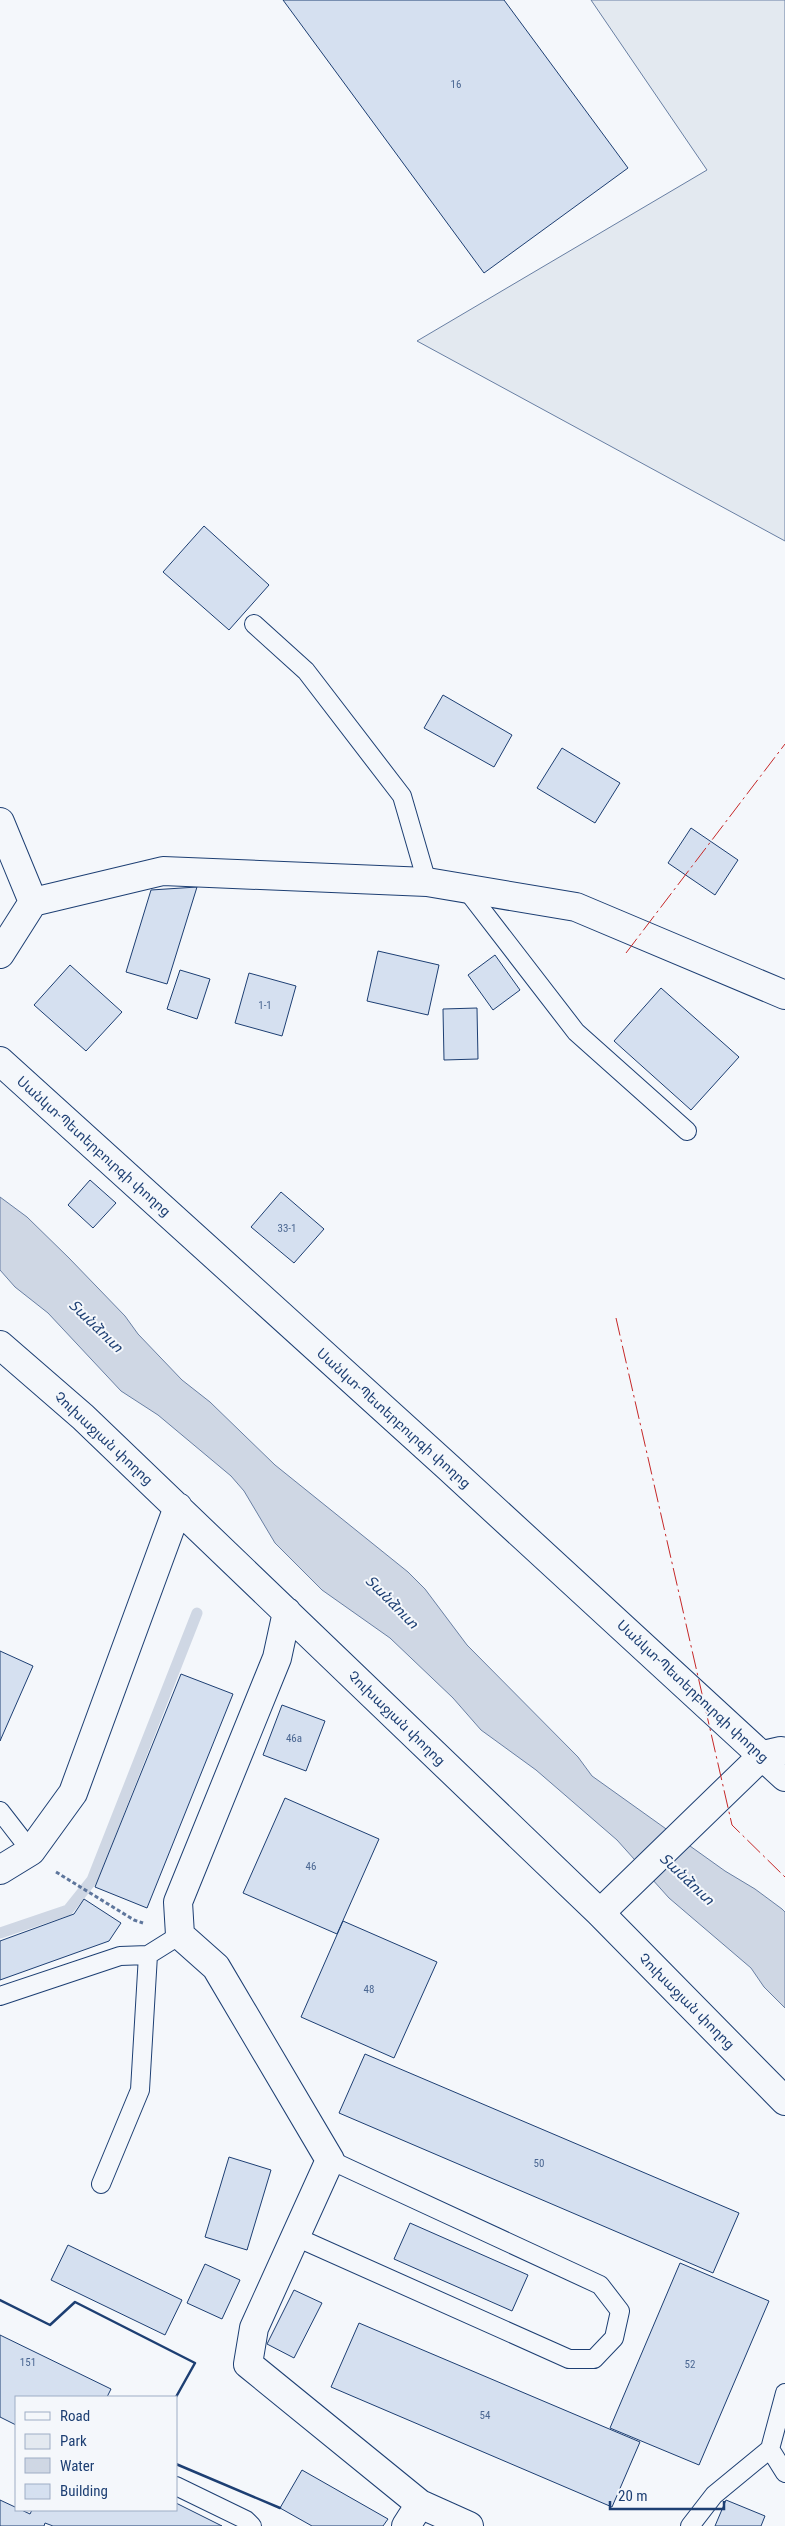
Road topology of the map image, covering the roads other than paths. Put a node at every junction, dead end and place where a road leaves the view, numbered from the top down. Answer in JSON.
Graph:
{"nodes":[{"id":1,"x":254,"y":624,"type":"dead end"},
{"id":2,"x":0,"y":822,"type":"edge"},
{"id":3,"x":427,"y":882,"type":"junction"},
{"id":4,"x":465,"y":888,"type":"junction"},
{"id":5,"x":33,"y":902,"type":"junction"},
{"id":6,"x":0,"y":954,"type":"edge"},
{"id":7,"x":785,"y":995,"type":"edge"},
{"id":8,"x":0,"y":1062,"type":"edge"},
{"id":9,"x":687,"y":1131,"type":"dead end"},
{"id":10,"x":0,"y":1345,"type":"edge"},
{"id":11,"x":178,"y":1507,"type":"junction"},
{"id":12,"x":287,"y":1612,"type":"junction"},
{"id":13,"x":774,"y":1753,"type":"edge"},
{"id":14,"x":785,"y":1777,"type":"edge"},
{"id":15,"x":0,"y":1811,"type":"edge"},
{"id":16,"x":32,"y":1852,"type":"junction"},
{"id":17,"x":0,"y":1870,"type":"edge"},
{"id":18,"x":600,"y":1913,"type":"junction"},
{"id":19,"x":180,"y":1935,"type":"junction"},
{"id":20,"x":148,"y":1955,"type":"junction"},
{"id":21,"x":0,"y":1996,"type":"edge"},
{"id":22,"x":785,"y":2101,"type":"edge"},
{"id":23,"x":330,"y":2160,"type":"junction"},
{"id":24,"x":101,"y":2184,"type":"dead end"},
{"id":25,"x":296,"y":2237,"type":"junction"},
{"id":26,"x":785,"y":2393,"type":"edge"},
{"id":27,"x":770,"y":2448,"type":"junction"},
{"id":28,"x":785,"y":2473,"type":"edge"},
{"id":29,"x":178,"y":2487,"type":"edge"},
{"id":30,"x":420,"y":2504,"type":"junction"},
{"id":31,"x":252,"y":2526,"type":"edge"},
{"id":32,"x":406,"y":2526,"type":"edge"},
{"id":33,"x":469,"y":2526,"type":"edge"},
{"id":34,"x":690,"y":2526,"type":"edge"}],
"edges":[{"from":1,"to":3,"type":"lane"},
{"from":2,"to":5,"type":"street"},
{"from":3,"to":4,"type":"street"},
{"from":3,"to":5,"type":"street"},
{"from":4,"to":7,"type":"street"},
{"from":4,"to":9,"type":"lane"},
{"from":5,"to":6,"type":"street"},
{"from":8,"to":13,"type":"street","name":"Սանկտ-Պետերբուրգի փողոց"},
{"from":10,"to":11,"type":"street","name":"Չուխաջյան փողոց"},
{"from":11,"to":12,"type":"street","name":"Չուխաջյան փողոց"},
{"from":11,"to":16,"type":"street"},
{"from":12,"to":18,"type":"street","name":"Չուխաջյան փողոց"},
{"from":12,"to":19,"type":"street"},
{"from":13,"to":14,"type":"street","name":"Սանկտ-Պետերբուրգի փողոց"},
{"from":13,"to":18,"type":"street"},
{"from":15,"to":16,"type":"lane"},
{"from":16,"to":17,"type":"street"},
{"from":18,"to":22,"type":"street","name":"Չուխաջյան փողոց"},
{"from":19,"to":20,"type":"lane"},
{"from":19,"to":23,"type":"street"},
{"from":20,"to":21,"type":"lane"},
{"from":20,"to":24,"type":"lane"},
{"from":23,"to":25,"type":"street"},
{"from":23,"to":25,"type":"lane"},
{"from":25,"to":30,"type":"street"},
{"from":26,"to":27,"type":"lane"},
{"from":27,"to":28,"type":"lane"},
{"from":27,"to":34,"type":"lane"},
{"from":29,"to":31,"type":"lane"},
{"from":30,"to":32,"type":"street"},
{"from":30,"to":33,"type":"street"}]}
